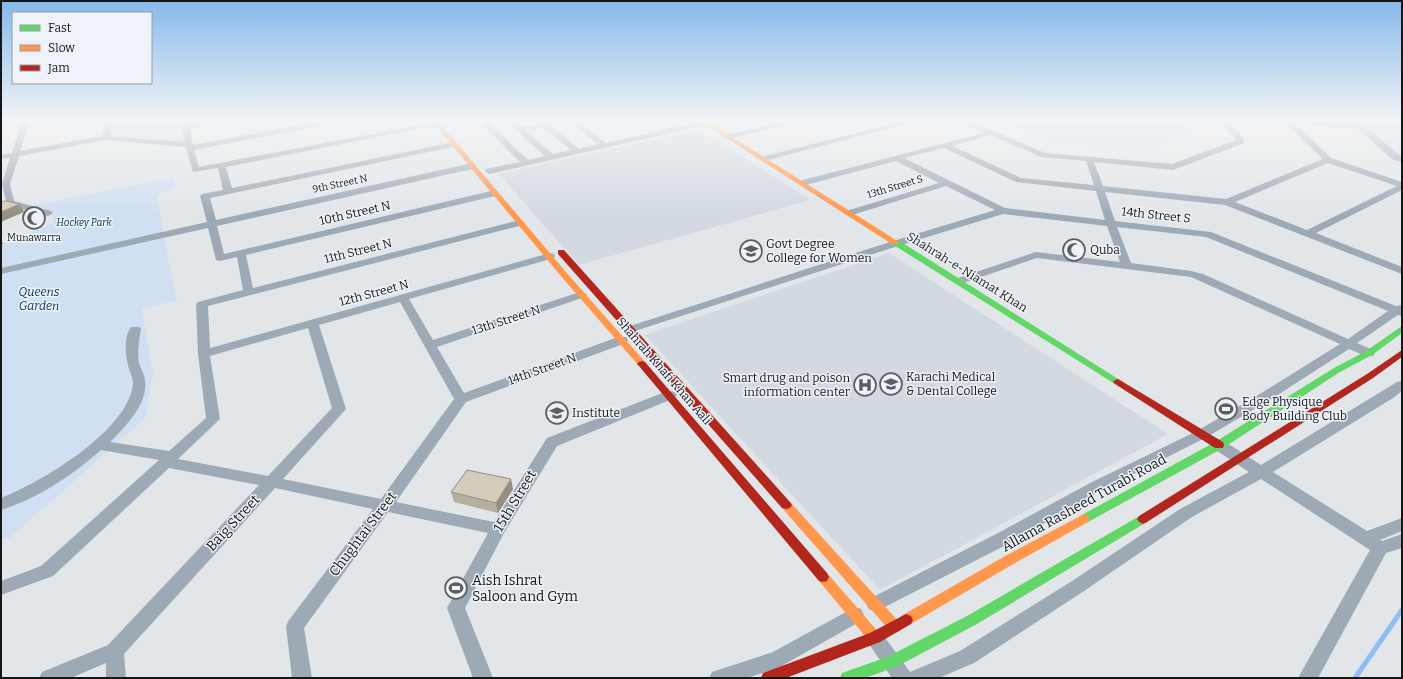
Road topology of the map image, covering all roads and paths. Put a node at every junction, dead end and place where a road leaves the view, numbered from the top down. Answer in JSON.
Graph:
{"nodes":[{"id":1,"x":29,"y":152,"type":"edge"},
{"id":2,"x":191,"y":152,"type":"edge"},
{"id":3,"x":287,"y":152,"type":"edge"},
{"id":4,"x":417,"y":152,"type":"edge"},
{"id":5,"x":460,"y":152,"type":"edge"},
{"id":6,"x":469,"y":152,"type":"edge"},
{"id":7,"x":514,"y":152,"type":"edge"},
{"id":8,"x":545,"y":152,"type":"edge"},
{"id":9,"x":578,"y":152,"type":"edge"},
{"id":10,"x":752,"y":152,"type":"edge"},
{"id":11,"x":793,"y":152,"type":"edge"},
{"id":12,"x":923,"y":152,"type":"edge"},
{"id":13,"x":958,"y":152,"type":"edge"},
{"id":14,"x":1036,"y":152,"type":"edge"},
{"id":15,"x":1214,"y":152,"type":"edge"},
{"id":16,"x":1319,"y":152,"type":"edge"},
{"id":17,"x":1389,"y":152,"type":"edge"},
{"id":18,"x":16,"y":154,"type":"junction"},
{"id":19,"x":1,"y":156,"type":"edge"},
{"id":20,"x":552,"y":158,"type":"junction"},
{"id":21,"x":897,"y":158,"type":"junction"},
{"id":22,"x":764,"y":159,"type":"junction"},
{"id":23,"x":1089,"y":159,"type":"junction"},
{"id":24,"x":1328,"y":160,"type":"junction"},
{"id":25,"x":1402,"y":160,"type":"edge"},
{"id":26,"x":526,"y":163,"type":"junction"},
{"id":27,"x":221,"y":165,"type":"junction"},
{"id":28,"x":474,"y":169,"type":"junction"},
{"id":29,"x":490,"y":173,"type":"junction"},
{"id":30,"x":802,"y":183,"type":"junction"},
{"id":31,"x":947,"y":183,"type":"junction"},
{"id":32,"x":1402,"y":186,"type":"edge"},
{"id":33,"x":1099,"y":188,"type":"junction"},
{"id":34,"x":228,"y":191,"type":"junction"},
{"id":35,"x":495,"y":193,"type":"junction"},
{"id":36,"x":1227,"y":202,"type":"junction"},
{"id":37,"x":1003,"y":211,"type":"junction"},
{"id":38,"x":849,"y":212,"type":"junction"},
{"id":39,"x":48,"y":213,"type":"dead end"},
{"id":40,"x":534,"y":222,"type":"dead end"},
{"id":41,"x":212,"y":223,"type":"junction"},
{"id":42,"x":1111,"y":223,"type":"junction"},
{"id":43,"x":521,"y":224,"type":"junction"},
{"id":44,"x":1308,"y":234,"type":"junction"},
{"id":45,"x":898,"y":243,"type":"junction"},
{"id":46,"x":553,"y":251,"type":"junction"},
{"id":47,"x":241,"y":254,"type":"junction"},
{"id":48,"x":1126,"y":265,"type":"junction"},
{"id":49,"x":1,"y":271,"type":"edge"},
{"id":50,"x":1402,"y":271,"type":"edge"},
{"id":51,"x":959,"y":281,"type":"junction"},
{"id":52,"x":595,"y":290,"type":"junction"},
{"id":53,"x":249,"y":293,"type":"junction"},
{"id":54,"x":582,"y":295,"type":"junction"},
{"id":55,"x":403,"y":298,"type":"junction"},
{"id":56,"x":1400,"y":310,"type":"edge"},
{"id":57,"x":312,"y":323,"type":"junction"},
{"id":58,"x":135,"y":329,"type":"dead end"},
{"id":59,"x":631,"y":329,"type":"junction"},
{"id":60,"x":1402,"y":329,"type":"edge"},
{"id":61,"x":622,"y":340,"type":"junction"},
{"id":62,"x":1348,"y":344,"type":"junction"},
{"id":63,"x":430,"y":345,"type":"junction"},
{"id":64,"x":1369,"y":353,"type":"junction"},
{"id":65,"x":1402,"y":353,"type":"edge"},
{"id":66,"x":204,"y":354,"type":"junction"},
{"id":67,"x":1402,"y":385,"type":"edge"},
{"id":68,"x":670,"y":394,"type":"junction"},
{"id":69,"x":461,"y":399,"type":"junction"},
{"id":70,"x":1202,"y":434,"type":"junction"},
{"id":71,"x":99,"y":445,"type":"junction"},
{"id":72,"x":1219,"y":445,"type":"junction"},
{"id":73,"x":1240,"y":459,"type":"junction"},
{"id":74,"x":168,"y":460,"type":"junction"},
{"id":75,"x":1261,"y":472,"type":"junction"},
{"id":76,"x":270,"y":482,"type":"junction"},
{"id":77,"x":1,"y":504,"type":"edge"},
{"id":78,"x":385,"y":505,"type":"junction"},
{"id":79,"x":1402,"y":524,"type":"edge"},
{"id":80,"x":498,"y":529,"type":"junction"},
{"id":81,"x":1364,"y":539,"type":"junction"},
{"id":82,"x":1402,"y":541,"type":"edge"},
{"id":83,"x":1380,"y":548,"type":"junction"},
{"id":84,"x":1,"y":588,"type":"edge"},
{"id":85,"x":875,"y":604,"type":"junction"},
{"id":86,"x":855,"y":615,"type":"junction"},
{"id":87,"x":895,"y":626,"type":"junction"},
{"id":88,"x":875,"y":638,"type":"junction"},
{"id":89,"x":115,"y":651,"type":"junction"},
{"id":90,"x":892,"y":662,"type":"junction"},
{"id":91,"x":49,"y":678,"type":"edge"},
{"id":92,"x":116,"y":678,"type":"edge"},
{"id":93,"x":302,"y":678,"type":"edge"},
{"id":94,"x":482,"y":678,"type":"edge"},
{"id":95,"x":719,"y":678,"type":"edge"},
{"id":96,"x":768,"y":678,"type":"edge"},
{"id":97,"x":847,"y":678,"type":"edge"},
{"id":98,"x":903,"y":678,"type":"edge"},
{"id":99,"x":917,"y":678,"type":"edge"},
{"id":100,"x":1308,"y":678,"type":"edge"}],
"edges":[{"from":1,"to":18,"type":"street"},
{"from":2,"to":27,"type":"street"},
{"from":3,"to":27,"type":"street"},
{"from":4,"to":34,"type":"street"},
{"from":5,"to":28,"type":"main road","name":"Shahrah Khafi Khan Aali"},
{"from":6,"to":29,"type":"main road"},
{"from":7,"to":26,"type":"street"},
{"from":8,"to":20,"type":"street"},
{"from":9,"to":20,"type":"street"},
{"from":10,"to":22,"type":"main road","name":"Shahrah-e-Niamat Khan"},
{"from":11,"to":22,"type":"street"},
{"from":12,"to":21,"type":"street"},
{"from":13,"to":33,"type":"street"},
{"from":14,"to":23,"type":"street"},
{"from":15,"to":23,"type":"street"},
{"from":16,"to":24,"type":"street"},
{"from":17,"to":25,"type":"street"},
{"from":18,"to":19,"type":"street"},
{"from":18,"to":39,"type":"street"},
{"from":20,"to":26,"type":"street"},
{"from":21,"to":30,"type":"street"},
{"from":21,"to":31,"type":"street"},
{"from":22,"to":30,"type":"main road","name":"Shahrah-e-Niamat Khan"},
{"from":23,"to":33,"type":"street"},
{"from":24,"to":32,"type":"street"},
{"from":24,"to":36,"type":"street"},
{"from":26,"to":29,"type":"street"},
{"from":27,"to":34,"type":"street"},
{"from":28,"to":29,"type":"main road"},
{"from":28,"to":35,"type":"main road","name":"Shahrah Khafi Khan Aali"},
{"from":28,"to":41,"type":"street","name":"9th Street N"},
{"from":30,"to":38,"type":"main road","name":"Shahrah-e-Niamat Khan"},
{"from":31,"to":37,"type":"street"},
{"from":31,"to":38,"type":"street","name":"13th Street S"},
{"from":32,"to":44,"type":"street"},
{"from":33,"to":36,"type":"street"},
{"from":33,"to":42,"type":"street"},
{"from":34,"to":41,"type":"street"},
{"from":35,"to":43,"type":"main road","name":"Shahrah Khafi Khan Aali"},
{"from":35,"to":47,"type":"street","name":"10th Street N"},
{"from":36,"to":44,"type":"street"},
{"from":37,"to":42,"type":"street","name":"14th Street S"},
{"from":37,"to":45,"type":"street","name":"14th Street S"},
{"from":38,"to":45,"type":"main road","name":"Shahrah-e-Niamat Khan"},
{"from":40,"to":43,"type":"main road"},
{"from":41,"to":47,"type":"street","name":"10th Street N"},
{"from":41,"to":49,"type":"street","name":"9th Street N"},
{"from":42,"to":48,"type":"street"},
{"from":42,"to":56,"type":"street","name":"14th Street S"},
{"from":43,"to":46,"type":"main road","name":"Shahrah Khafi Khan Aali"},
{"from":43,"to":53,"type":"street","name":"11th Street N"},
{"from":44,"to":50,"type":"street"},
{"from":45,"to":51,"type":"main road","name":"Shahrah-e-Niamat Khan"},
{"from":45,"to":59,"type":"street","name":"14th Street S"},
{"from":46,"to":52,"type":"main road","name":"Shahrah Khafi Khan Aali"},
{"from":46,"to":54,"type":"main road","name":"Shahrah Khafi Khan Aali"},
{"from":46,"to":55,"type":"street","name":"12th Street N"},
{"from":47,"to":53,"type":"street"},
{"from":48,"to":51,"type":"street"},
{"from":48,"to":62,"type":"street"},
{"from":51,"to":70,"type":"main road","name":"Shahrah-e-Niamat Khan"},
{"from":52,"to":54,"type":"main road"},
{"from":52,"to":59,"type":"main road","name":"Shahrah Khafi Khan Aali"},
{"from":53,"to":66,"type":"street","name":"11th Street N"},
{"from":54,"to":61,"type":"main road","name":"Shahrah Khafi Khan Aali"},
{"from":54,"to":63,"type":"street","name":"13th Street N"},
{"from":55,"to":57,"type":"street","name":"12th Street N"},
{"from":55,"to":63,"type":"street"},
{"from":56,"to":62,"type":"street"},
{"from":57,"to":66,"type":"street","name":"12th Street N"},
{"from":57,"to":76,"type":"street","name":"Baig Street"},
{"from":58,"to":71,"type":"street"},
{"from":59,"to":85,"type":"main road","name":"Shahrah Khafi Khan Aali"},
{"from":60,"to":64,"type":"main road","name":"Allama Rasheed Turabi Road"},
{"from":61,"to":68,"type":"main road","name":"Shahrah Khafi Khan Aali"},
{"from":61,"to":69,"type":"street","name":"14th Street N"},
{"from":62,"to":64,"type":"street"},
{"from":62,"to":70,"type":"street"},
{"from":63,"to":69,"type":"street"},
{"from":64,"to":72,"type":"main road","name":"Allama Rasheed Turabi Road"},
{"from":65,"to":73,"type":"main road"},
{"from":66,"to":74,"type":"street"},
{"from":67,"to":75,"type":"street"},
{"from":68,"to":80,"type":"street","name":"15th Street"},
{"from":68,"to":86,"type":"main road","name":"Shahrah Khafi Khan Aali"},
{"from":69,"to":78,"type":"street","name":"Chughtai Street"},
{"from":70,"to":72,"type":"main road","name":"Shahrah-e-Niamat Khan"},
{"from":70,"to":85,"type":"street"},
{"from":71,"to":74,"type":"street"},
{"from":71,"to":77,"type":"street"},
{"from":72,"to":73,"type":"street"},
{"from":72,"to":87,"type":"main road","name":"Allama Rasheed Turabi Road"},
{"from":73,"to":75,"type":"street"},
{"from":73,"to":90,"type":"main road"},
{"from":74,"to":76,"type":"street"},
{"from":74,"to":84,"type":"street"},
{"from":75,"to":81,"type":"street"},
{"from":75,"to":99,"type":"street"},
{"from":76,"to":78,"type":"street"},
{"from":76,"to":89,"type":"street","name":"Baig Street"},
{"from":78,"to":80,"type":"street"},
{"from":78,"to":93,"type":"street","name":"Chughtai Street"},
{"from":79,"to":81,"type":"street"},
{"from":80,"to":94,"type":"street","name":"15th Street"},
{"from":81,"to":83,"type":"street"},
{"from":82,"to":83,"type":"street"},
{"from":83,"to":100,"type":"street"},
{"from":85,"to":87,"type":"main road","name":"Shahrah Khafi Khan Aali"},
{"from":86,"to":88,"type":"main road","name":"Shahrah Khafi Khan Aali"},
{"from":86,"to":95,"type":"street"},
{"from":87,"to":88,"type":"main road","name":"Allama Rasheed Turabi Road"},
{"from":88,"to":90,"type":"street"},
{"from":88,"to":96,"type":"main road","name":"Allama Rasheed Turabi Road"},
{"from":89,"to":91,"type":"street","name":"Baig Street"},
{"from":89,"to":92,"type":"street"},
{"from":90,"to":97,"type":"main road"},
{"from":90,"to":98,"type":"street"}]}
